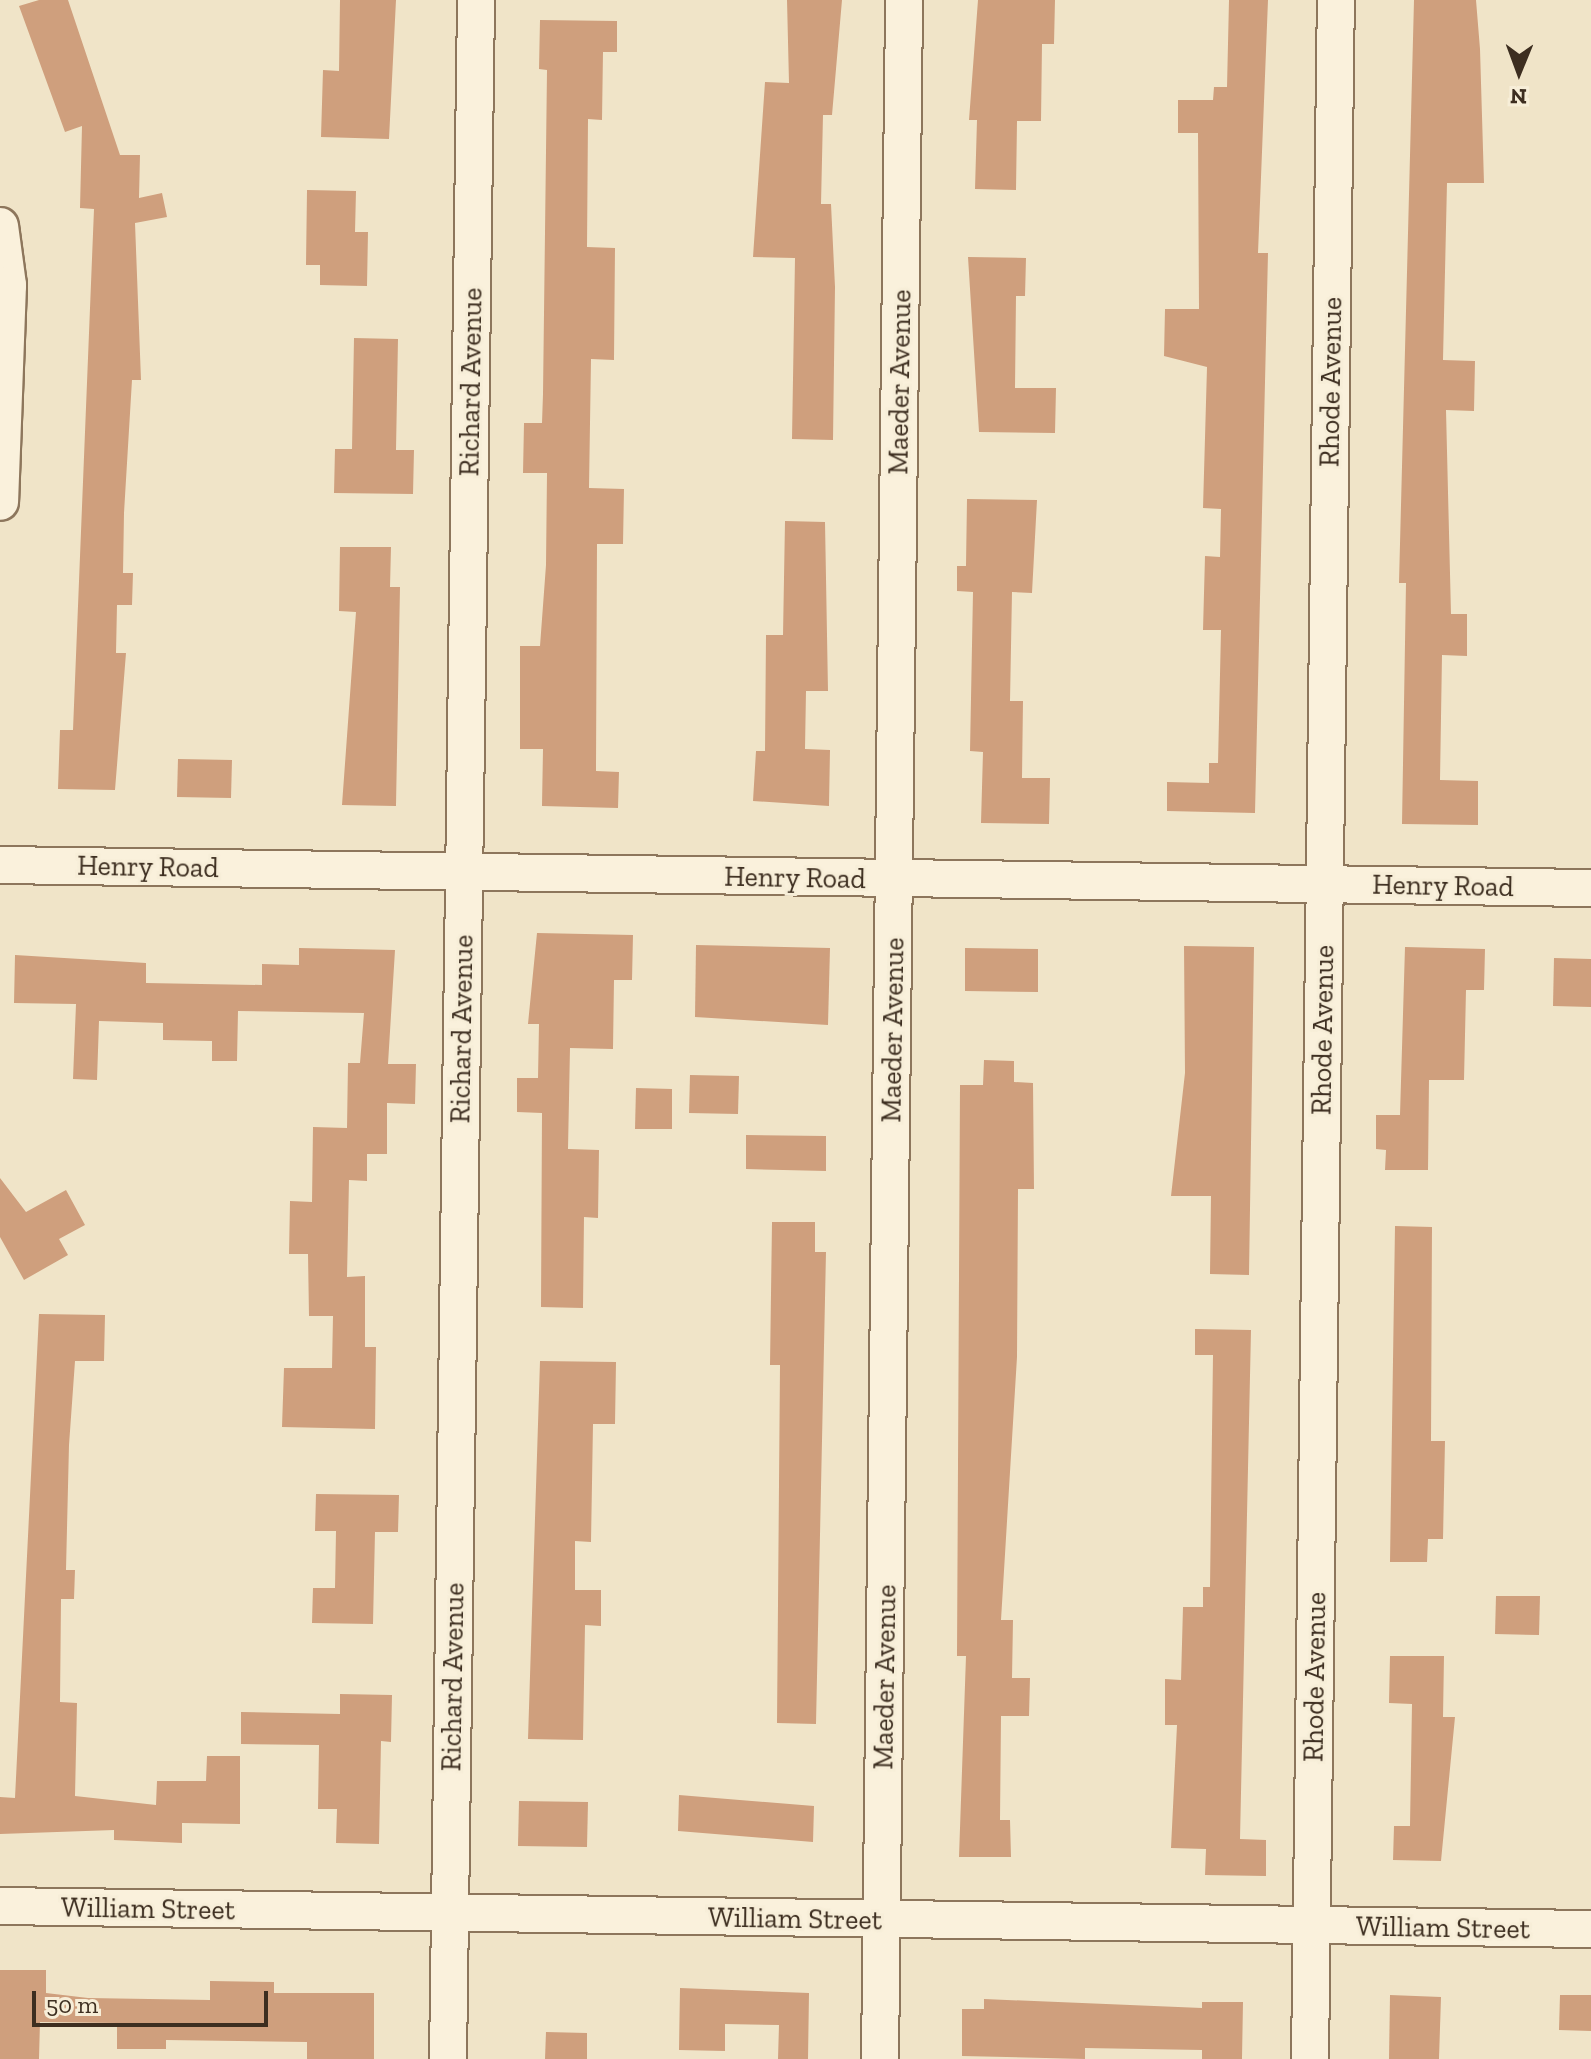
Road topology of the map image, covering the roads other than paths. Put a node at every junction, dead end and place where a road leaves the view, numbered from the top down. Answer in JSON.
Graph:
{"nodes":[{"id":1,"x":476,"y":0,"type":"edge"},
{"id":2,"x":904,"y":0,"type":"edge"},
{"id":3,"x":1336,"y":0,"type":"edge"},
{"id":4,"x":0,"y":226,"type":"edge"},
{"id":5,"x":0,"y":502,"type":"edge"},
{"id":6,"x":0,"y":865,"type":"edge"},
{"id":7,"x":464,"y":873,"type":"junction"},
{"id":8,"x":894,"y":879,"type":"junction"},
{"id":9,"x":1325,"y":885,"type":"junction"},
{"id":10,"x":1591,"y":888,"type":"edge"},
{"id":11,"x":0,"y":1906,"type":"edge"},
{"id":12,"x":450,"y":1915,"type":"junction"},
{"id":13,"x":882,"y":1920,"type":"junction"},
{"id":14,"x":1312,"y":1926,"type":"junction"},
{"id":15,"x":1591,"y":1929,"type":"edge"},
{"id":16,"x":448,"y":2059,"type":"edge"},
{"id":17,"x":880,"y":2059,"type":"edge"},
{"id":18,"x":1310,"y":2059,"type":"edge"}],
"edges":[{"from":1,"to":7,"type":"street","name":"Richard Avenue"},
{"from":2,"to":8,"type":"street","name":"Maeder Avenue"},
{"from":3,"to":9,"type":"street","name":"Rhode Avenue"},
{"from":4,"to":5,"type":"street"},
{"from":6,"to":7,"type":"street","name":"Henry Road"},
{"from":7,"to":8,"type":"street","name":"Henry Road"},
{"from":7,"to":12,"type":"street","name":"Richard Avenue"},
{"from":8,"to":9,"type":"street","name":"Henry Road"},
{"from":8,"to":13,"type":"street","name":"Maeder Avenue"},
{"from":9,"to":10,"type":"street","name":"Henry Road"},
{"from":9,"to":14,"type":"street","name":"Rhode Avenue"},
{"from":11,"to":12,"type":"street","name":"William Street"},
{"from":12,"to":13,"type":"street","name":"William Street"},
{"from":12,"to":16,"type":"street","name":"Richard Avenue"},
{"from":13,"to":14,"type":"street","name":"William Street"},
{"from":13,"to":17,"type":"street","name":"Maeder Avenue"},
{"from":14,"to":15,"type":"street","name":"William Street"},
{"from":14,"to":18,"type":"street","name":"Rhode Avenue"}]}
